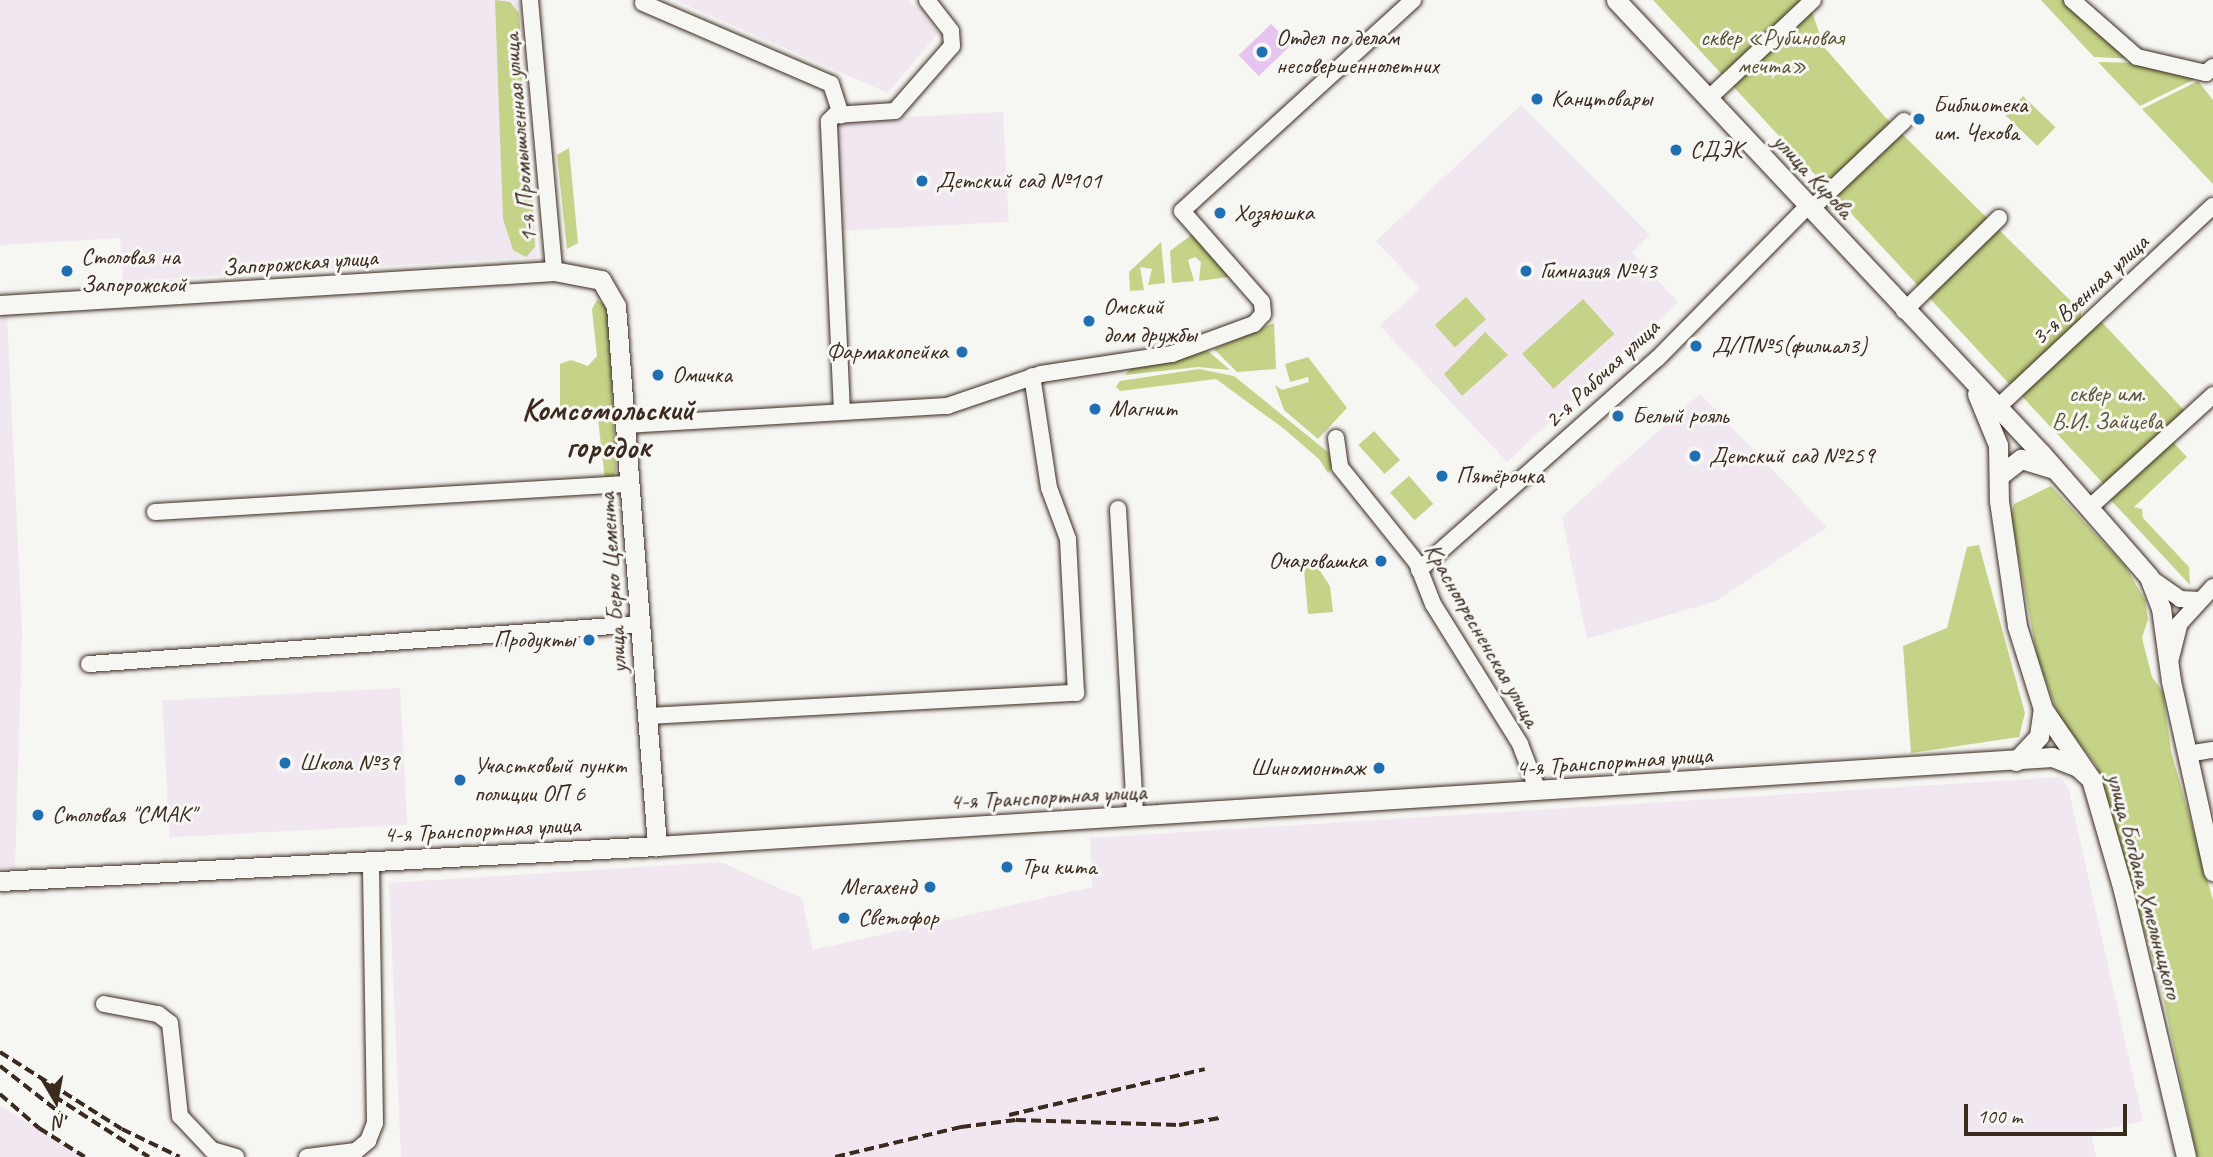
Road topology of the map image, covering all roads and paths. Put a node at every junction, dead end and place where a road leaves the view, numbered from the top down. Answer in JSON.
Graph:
{"nodes":[{"id":1,"x":530,"y":0,"type":"edge"},
{"id":2,"x":927,"y":0,"type":"edge"},
{"id":3,"x":1413,"y":0,"type":"edge"},
{"id":4,"x":1616,"y":0,"type":"edge"},
{"id":5,"x":1813,"y":0,"type":"edge"},
{"id":6,"x":2072,"y":0,"type":"edge"},
{"id":7,"x":643,"y":3,"type":"dead end"},
{"id":8,"x":2209,"y":70,"type":"edge"},
{"id":9,"x":1708,"y":99,"type":"junction"},
{"id":10,"x":841,"y":115,"type":"junction"},
{"id":11,"x":1905,"y":121,"type":"dead end"},
{"id":12,"x":2213,"y":206,"type":"edge"},
{"id":13,"x":1809,"y":208,"type":"junction"},
{"id":14,"x":1999,"y":218,"type":"dead end"},
{"id":15,"x":554,"y":271,"type":"junction"},
{"id":16,"x":601,"y":280,"type":"joint"},
{"id":17,"x":0,"y":305,"type":"edge"},
{"id":18,"x":1904,"y":311,"type":"junction"},
{"id":19,"x":1032,"y":376,"type":"junction"},
{"id":20,"x":1973,"y":387,"type":"junction"},
{"id":21,"x":2213,"y":396,"type":"edge"},
{"id":22,"x":1998,"y":407,"type":"junction"},
{"id":23,"x":842,"y":412,"type":"junction"},
{"id":24,"x":625,"y":425,"type":"junction"},
{"id":25,"x":1336,"y":438,"type":"dead end"},
{"id":26,"x":2056,"y":470,"type":"junction"},
{"id":27,"x":1999,"y":476,"type":"junction"},
{"id":28,"x":630,"y":484,"type":"junction"},
{"id":29,"x":2089,"y":508,"type":"junction"},
{"id":30,"x":1118,"y":509,"type":"dead end"},
{"id":31,"x":155,"y":512,"type":"dead end"},
{"id":32,"x":1419,"y":570,"type":"junction"},
{"id":33,"x":2149,"y":577,"type":"junction"},
{"id":34,"x":2213,"y":587,"type":"edge"},
{"id":35,"x":2200,"y":600,"type":"junction"},
{"id":36,"x":640,"y":624,"type":"junction"},
{"id":37,"x":89,"y":664,"type":"dead end"},
{"id":38,"x":2169,"y":668,"type":"junction"},
{"id":39,"x":2043,"y":709,"type":"junction"},
{"id":40,"x":648,"y":716,"type":"junction"},
{"id":41,"x":2213,"y":750,"type":"edge"},
{"id":42,"x":2187,"y":754,"type":"junction"},
{"id":43,"x":2016,"y":761,"type":"junction"},
{"id":44,"x":2091,"y":779,"type":"junction"},
{"id":45,"x":1538,"y":791,"type":"junction"},
{"id":46,"x":1135,"y":817,"type":"junction"},
{"id":47,"x":657,"y":846,"type":"junction"},
{"id":48,"x":372,"y":860,"type":"junction"},
{"id":49,"x":2213,"y":871,"type":"edge"},
{"id":50,"x":0,"y":881,"type":"edge"},
{"id":51,"x":104,"y":1004,"type":"dead end"},
{"id":52,"x":236,"y":1157,"type":"edge"},
{"id":53,"x":307,"y":1157,"type":"edge"},
{"id":54,"x":2186,"y":1157,"type":"edge"}],
"edges":[{"from":1,"to":15,"type":"street","name":"1-я Промышленная улица"},
{"from":2,"to":10,"type":"street"},
{"from":3,"to":19,"type":"street"},
{"from":4,"to":9,"type":"main road","name":"улица Кирова"},
{"from":5,"to":9,"type":"street"},
{"from":6,"to":8,"type":"street"},
{"from":7,"to":10,"type":"street"},
{"from":9,"to":13,"type":"main road","name":"улица Кирова"},
{"from":10,"to":23,"type":"street"},
{"from":11,"to":13,"type":"street","name":"2-я Рабочая улица"},
{"from":12,"to":22,"type":"street","name":"3-я Военная улица"},
{"from":13,"to":18,"type":"main road","name":"улица Кирова"},
{"from":13,"to":32,"type":"street","name":"2-я Рабочая улица"},
{"from":14,"to":18,"type":"street"},
{"from":15,"to":16,"type":"main road","name":"Запорожская улица"},
{"from":15,"to":17,"type":"main road","name":"Запорожская улица"},
{"from":16,"to":24,"type":"main road","name":"улица Берко Цемента"},
{"from":18,"to":20,"type":"main road","name":"улица Кирова"},
{"from":19,"to":23,"type":"street"},
{"from":19,"to":40,"type":"street"},
{"from":20,"to":22,"type":"main road","name":"улица Кирова"},
{"from":20,"to":27,"type":"main road","name":"улица Кирова"},
{"from":21,"to":29,"type":"street"},
{"from":22,"to":26,"type":"main road","name":"улица Кирова"},
{"from":23,"to":24,"type":"street"},
{"from":24,"to":28,"type":"main road","name":"улица Берко Цемента"},
{"from":25,"to":32,"type":"street","name":"Краснопресненская улица"},
{"from":26,"to":27,"type":"main road"},
{"from":26,"to":29,"type":"main road"},
{"from":27,"to":39,"type":"main road","name":"улица Богдана Хмельницкого"},
{"from":28,"to":31,"type":"street"},
{"from":28,"to":36,"type":"main road","name":"улица Берко Цемента"},
{"from":29,"to":33,"type":"main road"},
{"from":30,"to":46,"type":"street"},
{"from":32,"to":45,"type":"street","name":"Краснопресненская улица"},
{"from":33,"to":35,"type":"street"},
{"from":33,"to":38,"type":"main road"},
{"from":34,"to":35,"type":"street"},
{"from":35,"to":38,"type":"street"},
{"from":36,"to":37,"type":"street"},
{"from":36,"to":40,"type":"main road","name":"улица Берко Цемента"},
{"from":38,"to":42,"type":"main road"},
{"from":39,"to":43,"type":"main road"},
{"from":39,"to":44,"type":"main road","name":"улица Богдана Хмельницкого"},
{"from":40,"to":47,"type":"main road","name":"улица Берко Цемента"},
{"from":41,"to":42,"type":"street"},
{"from":42,"to":49,"type":"main road"},
{"from":43,"to":44,"type":"main road","name":"4-я Транспортная улица"},
{"from":43,"to":45,"type":"main road","name":"4-я Транспортная улица"},
{"from":44,"to":54,"type":"main road","name":"улица Богдана Хмельницкого"},
{"from":45,"to":46,"type":"main road","name":"4-я Транспортная улица"},
{"from":46,"to":47,"type":"main road","name":"4-я Транспортная улица"},
{"from":47,"to":48,"type":"main road","name":"4-я Транспортная улица"},
{"from":48,"to":50,"type":"main road","name":"4-я Транспортная улица"},
{"from":48,"to":53,"type":"street"},
{"from":51,"to":52,"type":"street"}]}
